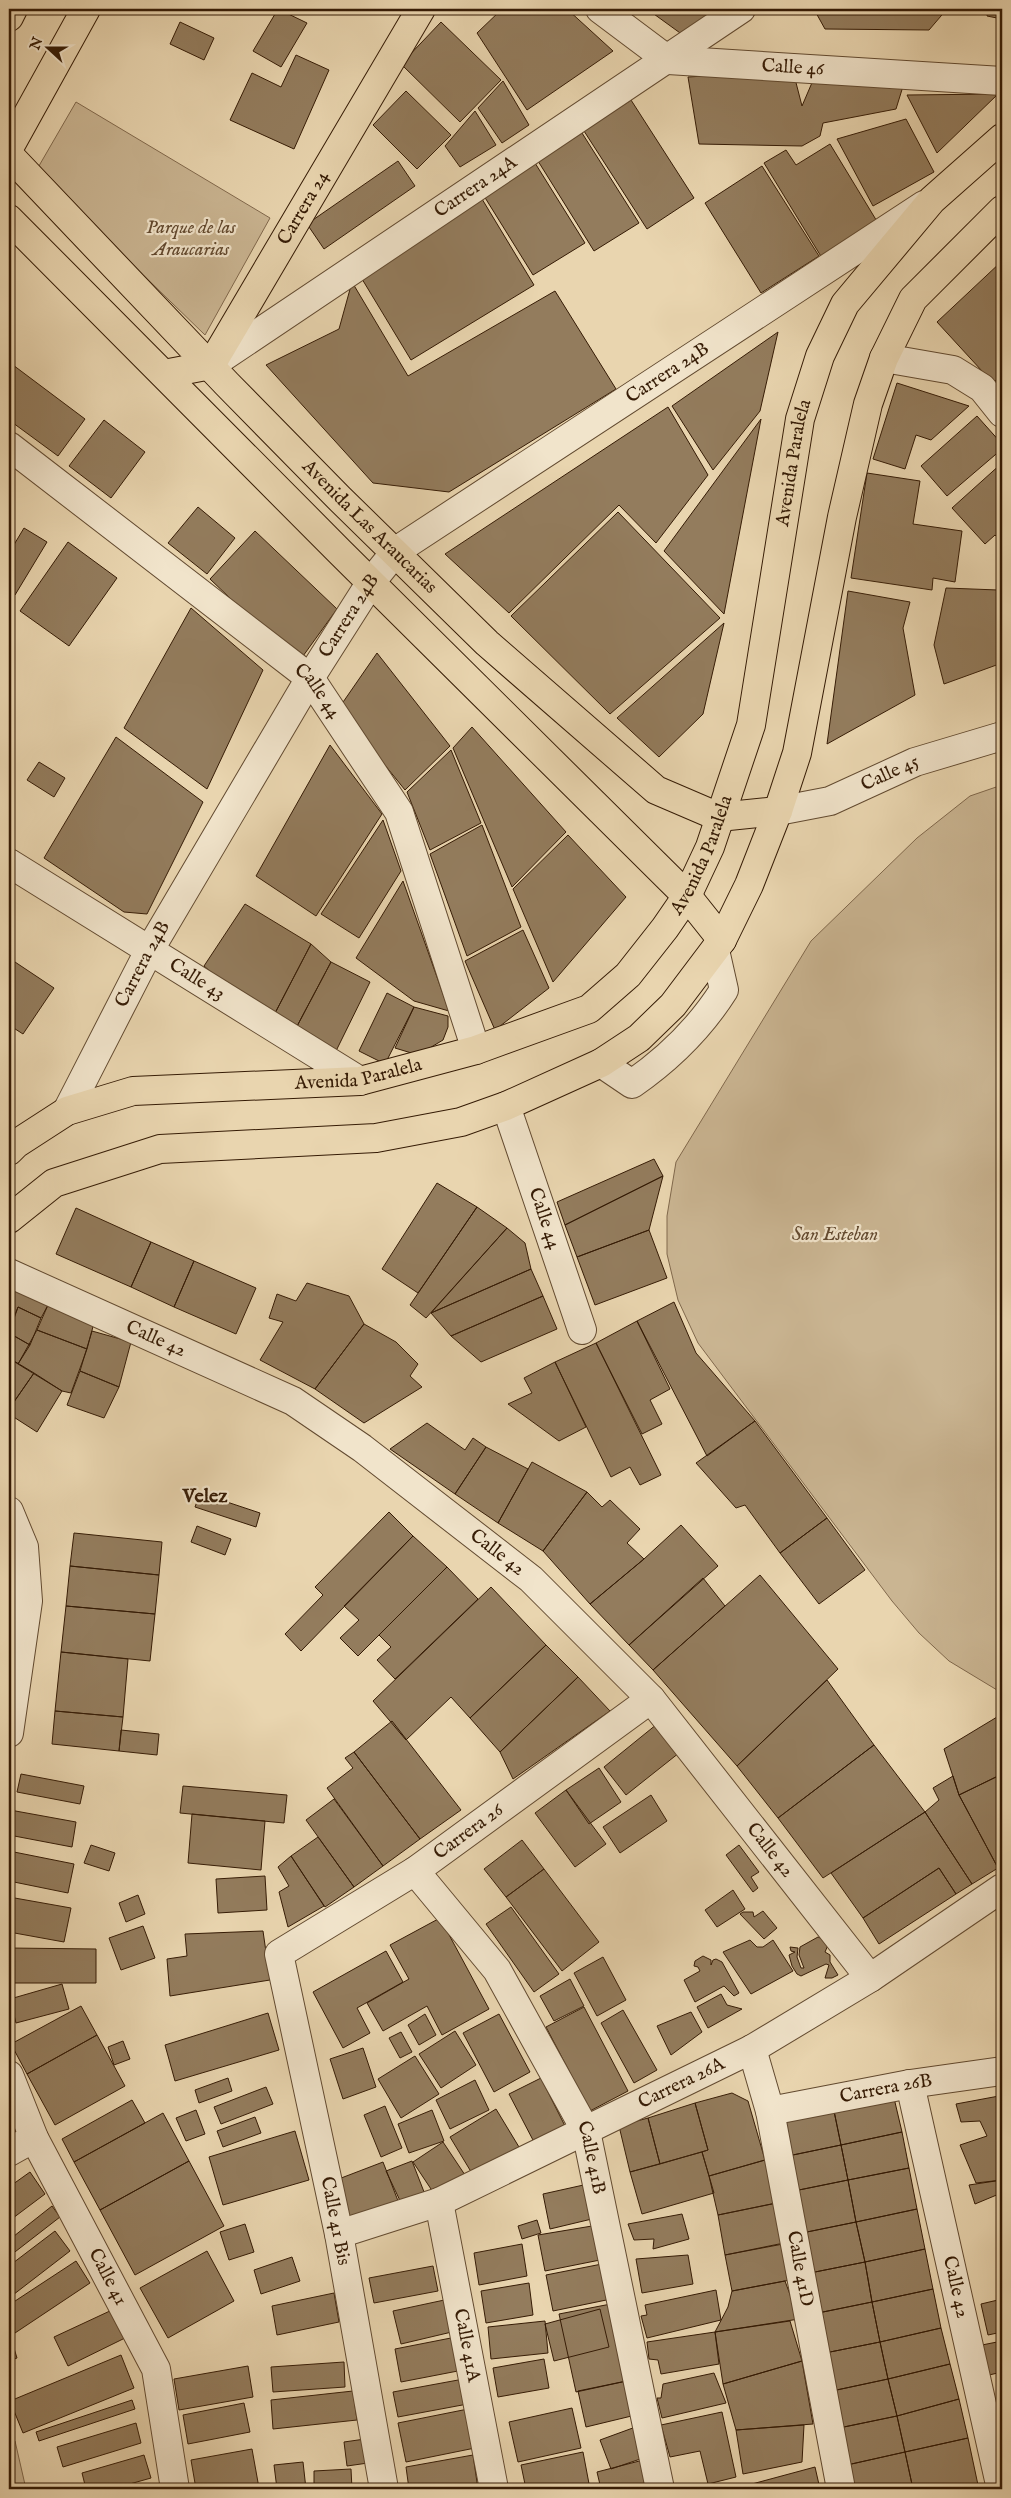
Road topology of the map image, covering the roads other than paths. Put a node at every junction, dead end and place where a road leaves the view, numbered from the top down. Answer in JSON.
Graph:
{"nodes":[{"id":1,"x":14,"y":9,"type":"edge"},
{"id":2,"x":86,"y":9,"type":"edge"},
{"id":3,"x":421,"y":9,"type":"edge"},
{"id":4,"x":600,"y":9,"type":"edge"},
{"id":5,"x":742,"y":9,"type":"edge"},
{"id":6,"x":9,"y":17,"type":"edge"},
{"id":7,"x":668,"y":60,"type":"junction"},
{"id":8,"x":1002,"y":80,"type":"edge"},
{"id":9,"x":1002,"y":138,"type":"edge"},
{"id":10,"x":9,"y":148,"type":"edge"},
{"id":11,"x":9,"y":155,"type":"edge"},
{"id":12,"x":932,"y":200,"type":"junction"},
{"id":13,"x":1002,"y":210,"type":"edge"},
{"id":14,"x":9,"y":219,"type":"edge"},
{"id":15,"x":884,"y":358,"type":"junction"},
{"id":16,"x":210,"y":365,"type":"junction"},
{"id":17,"x":164,"y":374,"type":"junction"},
{"id":18,"x":1002,"y":413,"type":"edge"},
{"id":19,"x":9,"y":446,"type":"edge"},
{"id":20,"x":396,"y":551,"type":"junction"},
{"id":21,"x":371,"y":582,"type":"junction"},
{"id":22,"x":310,"y":678,"type":"junction"},
{"id":23,"x":1002,"y":736,"type":"edge"},
{"id":24,"x":778,"y":811,"type":"junction"},
{"id":25,"x":719,"y":817,"type":"junction"},
{"id":26,"x":9,"y":863,"type":"edge"},
{"id":27,"x":687,"y":896,"type":"junction"},
{"id":28,"x":718,"y":945,"type":"junction"},
{"id":29,"x":149,"y":950,"type":"junction"},
{"id":30,"x":476,"y":1050,"type":"junction"},
{"id":31,"x":360,"y":1081,"type":"junction"},
{"id":32,"x":506,"y":1106,"type":"junction"},
{"id":33,"x":67,"y":1111,"type":"junction"},
{"id":34,"x":9,"y":1151,"type":"edge"},
{"id":35,"x":9,"y":1219,"type":"edge"},
{"id":36,"x":9,"y":1272,"type":"edge"},
{"id":37,"x":582,"y":1330,"type":"dead end"},
{"id":38,"x":9,"y":1511,"type":"edge"},
{"id":39,"x":651,"y":1699,"type":"junction"},
{"id":40,"x":9,"y":1733,"type":"edge"},
{"id":41,"x":415,"y":1871,"type":"junction"},
{"id":42,"x":1002,"y":1888,"type":"edge"},
{"id":43,"x":279,"y":1954,"type":"joint"},
{"id":44,"x":870,"y":1978,"type":"junction"},
{"id":45,"x":752,"y":2049,"type":"junction"},
{"id":46,"x":1002,"y":2071,"type":"edge"},
{"id":47,"x":9,"y":2075,"type":"edge"},
{"id":48,"x":910,"y":2084,"type":"junction"},
{"id":49,"x":770,"y":2111,"type":"junction"},
{"id":50,"x":586,"y":2131,"type":"junction"},
{"id":51,"x":34,"y":2138,"type":"junction"},
{"id":52,"x":9,"y":2152,"type":"edge"},
{"id":53,"x":439,"y":2202,"type":"junction"},
{"id":54,"x":339,"y":2234,"type":"junction"},
{"id":55,"x":175,"y":2489,"type":"edge"},
{"id":56,"x":384,"y":2489,"type":"edge"},
{"id":57,"x":494,"y":2489,"type":"edge"},
{"id":58,"x":660,"y":2489,"type":"edge"},
{"id":59,"x":841,"y":2489,"type":"edge"},
{"id":60,"x":1000,"y":2489,"type":"edge"}],
"edges":[{"from":1,"to":6,"type":"main road"},
{"from":2,"to":10,"type":"main road"},
{"from":3,"to":16,"type":"main road","name":"Carrera 24"},
{"from":4,"to":7,"type":"street"},
{"from":5,"to":7,"type":"street","name":"Carrera 24A"},
{"from":7,"to":8,"type":"street","name":"Calle 46"},
{"from":7,"to":16,"type":"street","name":"Carrera 24A"},
{"from":9,"to":12,"type":"main road","name":"Avenida Paralela"},
{"from":11,"to":16,"type":"main road","name":"Avenida Las Araucarias"},
{"from":12,"to":20,"type":"street","name":"Carrera 24B"},
{"from":12,"to":25,"type":"main road","name":"Avenida Paralela"},
{"from":13,"to":15,"type":"main road"},
{"from":14,"to":17,"type":"main road","name":"Avenida Las Araucarias"},
{"from":15,"to":18,"type":"street"},
{"from":15,"to":24,"type":"main road"},
{"from":16,"to":17,"type":"main road"},
{"from":16,"to":20,"type":"main road","name":"Avenida Las Araucarias"},
{"from":17,"to":21,"type":"main road","name":"Avenida Las Araucarias"},
{"from":19,"to":22,"type":"street","name":"Calle 44"},
{"from":20,"to":21,"type":"street","name":"Carrera 24B"},
{"from":20,"to":25,"type":"main road","name":"Avenida Las Araucarias"},
{"from":21,"to":22,"type":"street","name":"Carrera 24B"},
{"from":21,"to":27,"type":"main road","name":"Avenida Las Araucarias"},
{"from":22,"to":29,"type":"street","name":"Carrera 24B"},
{"from":22,"to":30,"type":"street","name":"Calle 44"},
{"from":23,"to":24,"type":"street","name":"Calle 45"},
{"from":24,"to":25,"type":"main road","name":"Avenida Las Araucarias"},
{"from":24,"to":28,"type":"main road"},
{"from":25,"to":27,"type":"main road","name":"Avenida Paralela"},
{"from":26,"to":29,"type":"street","name":"Calle 43"},
{"from":27,"to":28,"type":"main road","name":"Avenida Las Araucarias"},
{"from":27,"to":30,"type":"main road","name":"Avenida Paralela"},
{"from":28,"to":32,"type":"main road"},
{"from":29,"to":31,"type":"street","name":"Calle 43"},
{"from":29,"to":33,"type":"street","name":"Carrera 24B"},
{"from":30,"to":31,"type":"main road","name":"Avenida Paralela"},
{"from":31,"to":33,"type":"main road","name":"Avenida Paralela"},
{"from":32,"to":35,"type":"main road"},
{"from":32,"to":37,"type":"street","name":"Calle 44"},
{"from":33,"to":34,"type":"main road","name":"Avenida Paralela"},
{"from":36,"to":39,"type":"street","name":"Calle 42"},
{"from":38,"to":40,"type":"street"},
{"from":39,"to":41,"type":"street","name":"Carrera 26"},
{"from":39,"to":44,"type":"street","name":"Calle 42"},
{"from":41,"to":43,"type":"street","name":"Carrera 26"},
{"from":41,"to":50,"type":"street","name":"Calle 41B"},
{"from":42,"to":44,"type":"street","name":"Carrera 26A"},
{"from":43,"to":54,"type":"street","name":"Calle 41 Bis"},
{"from":44,"to":45,"type":"street","name":"Carrera 26A"},
{"from":45,"to":49,"type":"street","name":"Calle 41D"},
{"from":45,"to":50,"type":"street","name":"Carrera 26A"},
{"from":46,"to":48,"type":"street","name":"Carrera 26B"},
{"from":47,"to":51,"type":"street","name":"Calle 41"},
{"from":48,"to":49,"type":"street","name":"Carrera 26B"},
{"from":48,"to":60,"type":"street","name":"Calle 42"},
{"from":49,"to":59,"type":"street","name":"Calle 41D"},
{"from":50,"to":53,"type":"street","name":"Carrera 26A"},
{"from":50,"to":58,"type":"street","name":"Calle 41B"},
{"from":51,"to":52,"type":"street"},
{"from":51,"to":55,"type":"street","name":"Calle 41"},
{"from":53,"to":54,"type":"street","name":"Carrera 26A"},
{"from":53,"to":57,"type":"street","name":"Calle 41A"},
{"from":54,"to":56,"type":"street","name":"Calle 41 Bis"}]}
